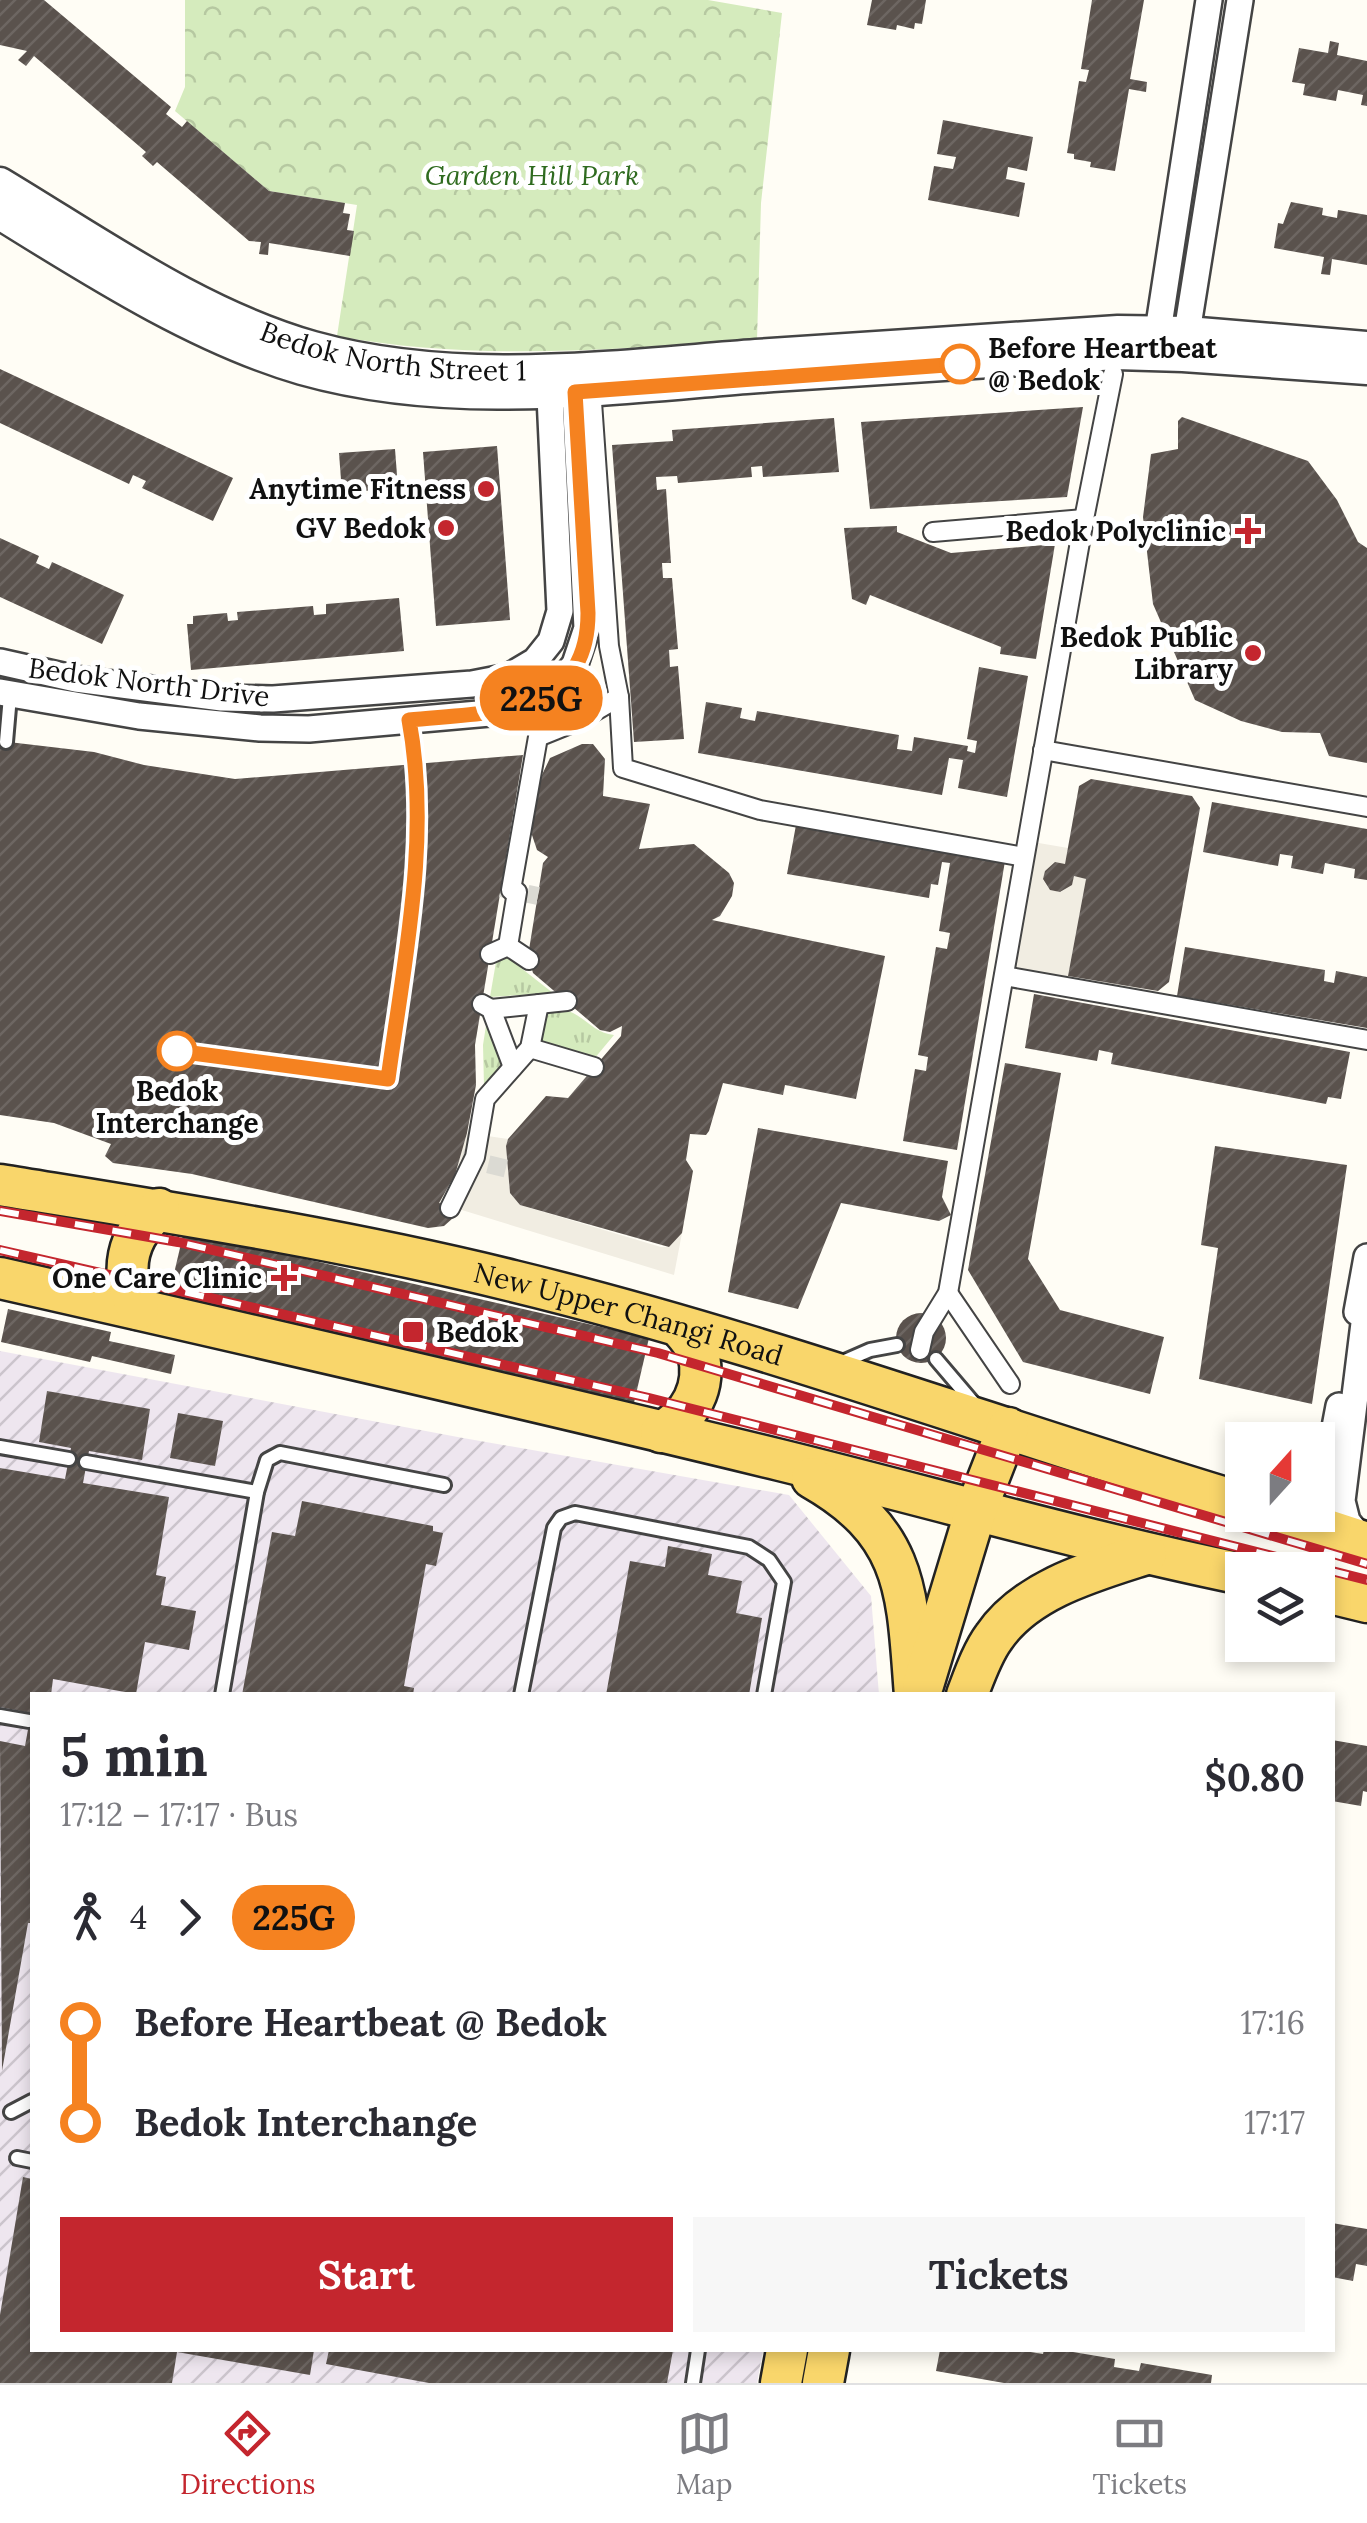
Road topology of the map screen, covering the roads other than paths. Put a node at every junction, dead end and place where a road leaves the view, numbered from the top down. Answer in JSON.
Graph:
{"nodes":[{"id":1,"x":1209,"y":0,"type":"edge"},
{"id":2,"x":1240,"y":0,"type":"edge"},
{"id":3,"x":0,"y":183,"type":"edge"},
{"id":4,"x":0,"y":214,"type":"edge"},
{"id":5,"x":1170,"y":343,"type":"junction"},
{"id":6,"x":1367,"y":347,"type":"edge"},
{"id":7,"x":1367,"y":369,"type":"edge"},
{"id":8,"x":1112,"y":374,"type":"dead end"},
{"id":9,"x":568,"y":385,"type":"junction"},
{"id":10,"x":1084,"y":519,"type":"junction"},
{"id":11,"x":933,"y":532,"type":"dead end"},
{"id":12,"x":0,"y":662,"type":"edge"},
{"id":13,"x":5,"y":694,"type":"edge"},
{"id":14,"x":619,"y":697,"type":"junction"},
{"id":15,"x":409,"y":720,"type":"junction"},
{"id":16,"x":6,"y":742,"type":"dead end"},
{"id":17,"x":1043,"y":750,"type":"junction"},
{"id":18,"x":416,"y":762,"type":"dead end"},
{"id":19,"x":1367,"y":808,"type":"edge"},
{"id":20,"x":1024,"y":857,"type":"junction"},
{"id":21,"x":508,"y":946,"type":"junction"},
{"id":22,"x":490,"y":954,"type":"dead end"},
{"id":23,"x":528,"y":960,"type":"dead end"},
{"id":24,"x":1004,"y":976,"type":"junction"},
{"id":25,"x":566,"y":1001,"type":"dead end"},
{"id":26,"x":539,"y":1004,"type":"junction"},
{"id":27,"x":1367,"y":1040,"type":"edge"},
{"id":28,"x":530,"y":1048,"type":"junction"},
{"id":29,"x":513,"y":1066,"type":"junction"},
{"id":30,"x":594,"y":1067,"type":"dead end"},
{"id":31,"x":0,"y":1186,"type":"edge"},
{"id":32,"x":450,"y":1208,"type":"dead end"},
{"id":33,"x":159,"y":1209,"type":"junction"},
{"id":34,"x":1367,"y":1257,"type":"edge"},
{"id":35,"x":0,"y":1278,"type":"edge"},
{"id":36,"x":948,"y":1293,"type":"junction"},
{"id":37,"x":1367,"y":1299,"type":"edge"},
{"id":38,"x":138,"y":1310,"type":"junction"},
{"id":39,"x":680,"y":1327,"type":"junction"},
{"id":40,"x":897,"y":1346,"type":"dead end"},
{"id":41,"x":928,"y":1354,"type":"joint"},
{"id":42,"x":821,"y":1369,"type":"junction"},
{"id":43,"x":1010,"y":1384,"type":"dead end"},
{"id":44,"x":999,"y":1425,"type":"junction"},
{"id":45,"x":1335,"y":1426,"type":"edge"},
{"id":46,"x":661,"y":1432,"type":"junction"},
{"id":47,"x":0,"y":1447,"type":"edge"},
{"id":48,"x":68,"y":1459,"type":"dead end"},
{"id":49,"x":781,"y":1460,"type":"junction"},
{"id":50,"x":86,"y":1462,"type":"dead end"},
{"id":51,"x":444,"y":1484,"type":"dead end"},
{"id":52,"x":256,"y":1492,"type":"junction"},
{"id":53,"x":1225,"y":1498,"type":"edge"},
{"id":54,"x":976,"y":1510,"type":"junction"},
{"id":55,"x":1335,"y":1529,"type":"edge"},
{"id":56,"x":1366,"y":1543,"type":"edge"},
{"id":57,"x":1146,"y":1554,"type":"junction"},
{"id":58,"x":1225,"y":1570,"type":"edge"},
{"id":59,"x":1335,"y":1594,"type":"edge"},
{"id":60,"x":1367,"y":1602,"type":"edge"},
{"id":61,"x":223,"y":1692,"type":"edge"},
{"id":62,"x":522,"y":1692,"type":"edge"},
{"id":63,"x":765,"y":1692,"type":"edge"},
{"id":64,"x":918,"y":1692,"type":"edge"},
{"id":65,"x":919,"y":1692,"type":"edge"},
{"id":66,"x":968,"y":1692,"type":"edge"},
{"id":67,"x":0,"y":1716,"type":"edge"},
{"id":68,"x":29,"y":1721,"type":"dead end"},
{"id":69,"x":30,"y":2102,"type":"edge"},
{"id":70,"x":11,"y":2112,"type":"dead end"},
{"id":71,"x":17,"y":2158,"type":"dead end"},
{"id":72,"x":30,"y":2161,"type":"edge"},
{"id":73,"x":698,"y":2352,"type":"edge"},
{"id":74,"x":787,"y":2352,"type":"edge"},
{"id":75,"x":829,"y":2352,"type":"edge"},
{"id":76,"x":692,"y":2383,"type":"edge"},
{"id":77,"x":782,"y":2383,"type":"edge"},
{"id":78,"x":823,"y":2383,"type":"edge"}],
"edges":[{"from":1,"to":5,"type":"street"},
{"from":2,"to":5,"type":"street"},
{"from":3,"to":9,"type":"street","name":"Bedok North Street 1"},
{"from":4,"to":9,"type":"street","name":"Bedok North Street 1"},
{"from":5,"to":6,"type":"street","name":"Bedok North Street 1"},
{"from":5,"to":7,"type":"street","name":"Bedok North Street 1"},
{"from":5,"to":9,"type":"street","name":"Bedok North Street 1"},
{"from":8,"to":10,"type":"street"},
{"from":9,"to":12,"type":"street","name":"Bedok North Drive"},
{"from":9,"to":14,"type":"street"},
{"from":9,"to":15,"type":"street","name":"Bedok North Drive"},
{"from":10,"to":11,"type":"street"},
{"from":10,"to":17,"type":"street"},
{"from":13,"to":15,"type":"street","name":"Bedok North Drive"},
{"from":13,"to":16,"type":"lane"},
{"from":14,"to":20,"type":"street"},
{"from":14,"to":21,"type":"street"},
{"from":15,"to":18,"type":"lane"},
{"from":17,"to":19,"type":"street"},
{"from":17,"to":20,"type":"street"},
{"from":20,"to":24,"type":"street"},
{"from":21,"to":22,"type":"street"},
{"from":21,"to":23,"type":"street"},
{"from":24,"to":27,"type":"street"},
{"from":24,"to":36,"type":"street"},
{"from":25,"to":26,"type":"street"},
{"from":26,"to":28,"type":"street"},
{"from":26,"to":29,"type":"street"},
{"from":28,"to":29,"type":"street"},
{"from":28,"to":30,"type":"street"},
{"from":29,"to":32,"type":"street"},
{"from":31,"to":33,"type":"main road","name":"New Upper Changi Road"},
{"from":33,"to":38,"type":"main road"},
{"from":33,"to":39,"type":"main road","name":"New Upper Changi Road"},
{"from":34,"to":45,"type":"street"},
{"from":35,"to":38,"type":"main road"},
{"from":36,"to":41,"type":"street"},
{"from":36,"to":43,"type":"street"},
{"from":37,"to":56,"type":"street"},
{"from":38,"to":46,"type":"main road"},
{"from":39,"to":42,"type":"main road","name":"New Upper Changi Road"},
{"from":39,"to":46,"type":"main road"},
{"from":40,"to":42,"type":"lane"},
{"from":41,"to":44,"type":"lane"},
{"from":42,"to":44,"type":"main road","name":"New Upper Changi Road"},
{"from":44,"to":53,"type":"main road","name":"New Upper Changi Road"},
{"from":44,"to":54,"type":"main road"},
{"from":46,"to":49,"type":"main road"},
{"from":47,"to":48,"type":"lane"},
{"from":49,"to":54,"type":"main road"},
{"from":49,"to":64,"type":"main road"},
{"from":50,"to":52,"type":"lane"},
{"from":51,"to":52,"type":"lane"},
{"from":52,"to":61,"type":"lane"},
{"from":54,"to":57,"type":"main road"},
{"from":54,"to":65,"type":"main road"},
{"from":55,"to":56,"type":"main road"},
{"from":57,"to":58,"type":"main road"},
{"from":57,"to":66,"type":"main road"},
{"from":59,"to":60,"type":"main road"},
{"from":62,"to":63,"type":"lane"},
{"from":67,"to":68,"type":"lane"},
{"from":69,"to":70,"type":"lane"},
{"from":71,"to":72,"type":"lane"},
{"from":73,"to":76,"type":"lane"},
{"from":74,"to":77,"type":"main road"},
{"from":75,"to":78,"type":"main road"}]}
